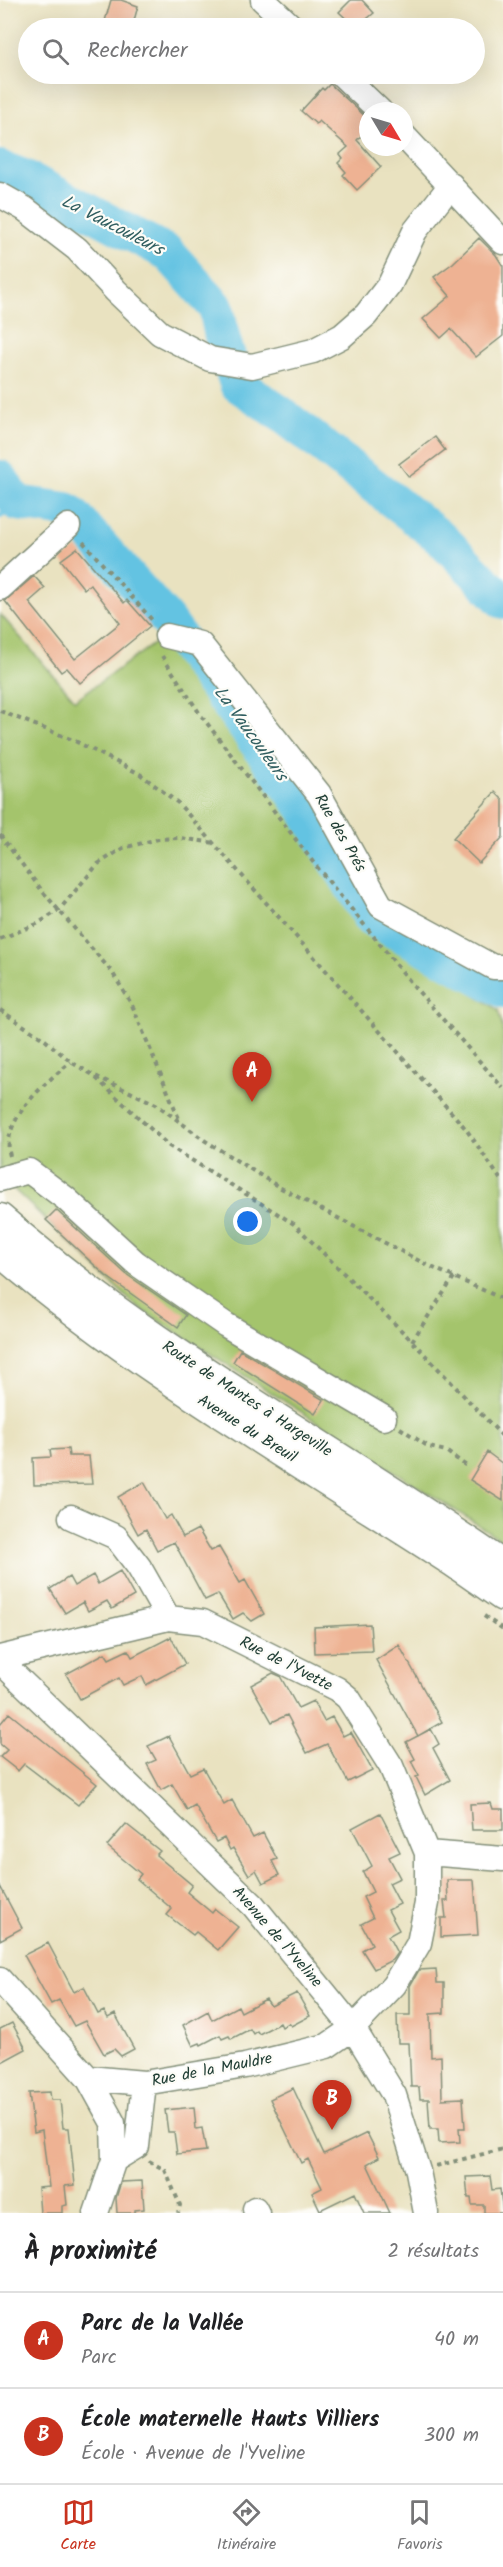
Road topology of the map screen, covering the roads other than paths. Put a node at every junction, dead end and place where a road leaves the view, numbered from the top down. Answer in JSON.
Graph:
{"nodes":[{"id":1,"x":263,"y":0,"type":"edge"},
{"id":2,"x":282,"y":18,"type":"edge"},
{"id":3,"x":352,"y":84,"type":"edge"},
{"id":4,"x":371,"y":102,"type":"edge"},
{"id":5,"x":413,"y":145,"type":"edge"},
{"id":6,"x":451,"y":185,"type":"junction"},
{"id":7,"x":0,"y":195,"type":"edge"},
{"id":8,"x":503,"y":242,"type":"edge"},
{"id":9,"x":68,"y":526,"type":"road end"},
{"id":10,"x":0,"y":588,"type":"edge"},
{"id":11,"x":165,"y":634,"type":"road end"},
{"id":12,"x":503,"y":967,"type":"edge"},
{"id":13,"x":0,"y":1179,"type":"edge"},
{"id":14,"x":0,"y":1219,"type":"edge"},
{"id":15,"x":0,"y":1251,"type":"edge"},
{"id":16,"x":384,"y":1418,"type":"road end"},
{"id":17,"x":71,"y":1517,"type":"dead end"},
{"id":18,"x":503,"y":1566,"type":"edge"},
{"id":19,"x":503,"y":1596,"type":"edge"},
{"id":20,"x":168,"y":1618,"type":"junction"},
{"id":21,"x":0,"y":1660,"type":"edge"},
{"id":22,"x":427,"y":1853,"type":"junction"},
{"id":23,"x":503,"y":1859,"type":"edge"},
{"id":24,"x":0,"y":1980,"type":"edge"},
{"id":25,"x":353,"y":2028,"type":"junction"},
{"id":26,"x":88,"y":2078,"type":"junction"},
{"id":27,"x":144,"y":2083,"type":"junction"},
{"id":28,"x":122,"y":2155,"type":"junction"},
{"id":29,"x":96,"y":2213,"type":"edge"},
{"id":30,"x":426,"y":2213,"type":"edge"}],
"edges":[{"from":1,"to":2,"type":"street"},
{"from":3,"to":4,"type":"street"},
{"from":5,"to":6,"type":"street"},
{"from":6,"to":7,"type":"street"},
{"from":6,"to":8,"type":"street"},
{"from":9,"to":10,"type":"street"},
{"from":11,"to":12,"type":"street","name":"Rue des Prés"},
{"from":13,"to":16,"type":"street"},
{"from":14,"to":18,"type":"main road","name":"Route de Mantes à Hargeville"},
{"from":15,"to":19,"type":"main road","name":"Avenue du Breuil"},
{"from":17,"to":20,"type":"street"},
{"from":20,"to":21,"type":"street","name":"Rue de l'Yvette"},
{"from":20,"to":22,"type":"street","name":"Rue de l'Yvette"},
{"from":21,"to":25,"type":"street","name":"Avenue de l'Yveline"},
{"from":22,"to":23,"type":"street"},
{"from":22,"to":25,"type":"street","name":"Rue de l'Yvette"},
{"from":24,"to":26,"type":"street"},
{"from":25,"to":27,"type":"street","name":"Rue de la Mauldre"},
{"from":25,"to":30,"type":"street","name":"Avenue de l'Yveline"},
{"from":26,"to":27,"type":"street","name":"Rue de la Mauldre"},
{"from":26,"to":28,"type":"street"},
{"from":27,"to":28,"type":"street"},
{"from":28,"to":29,"type":"street"}]}
